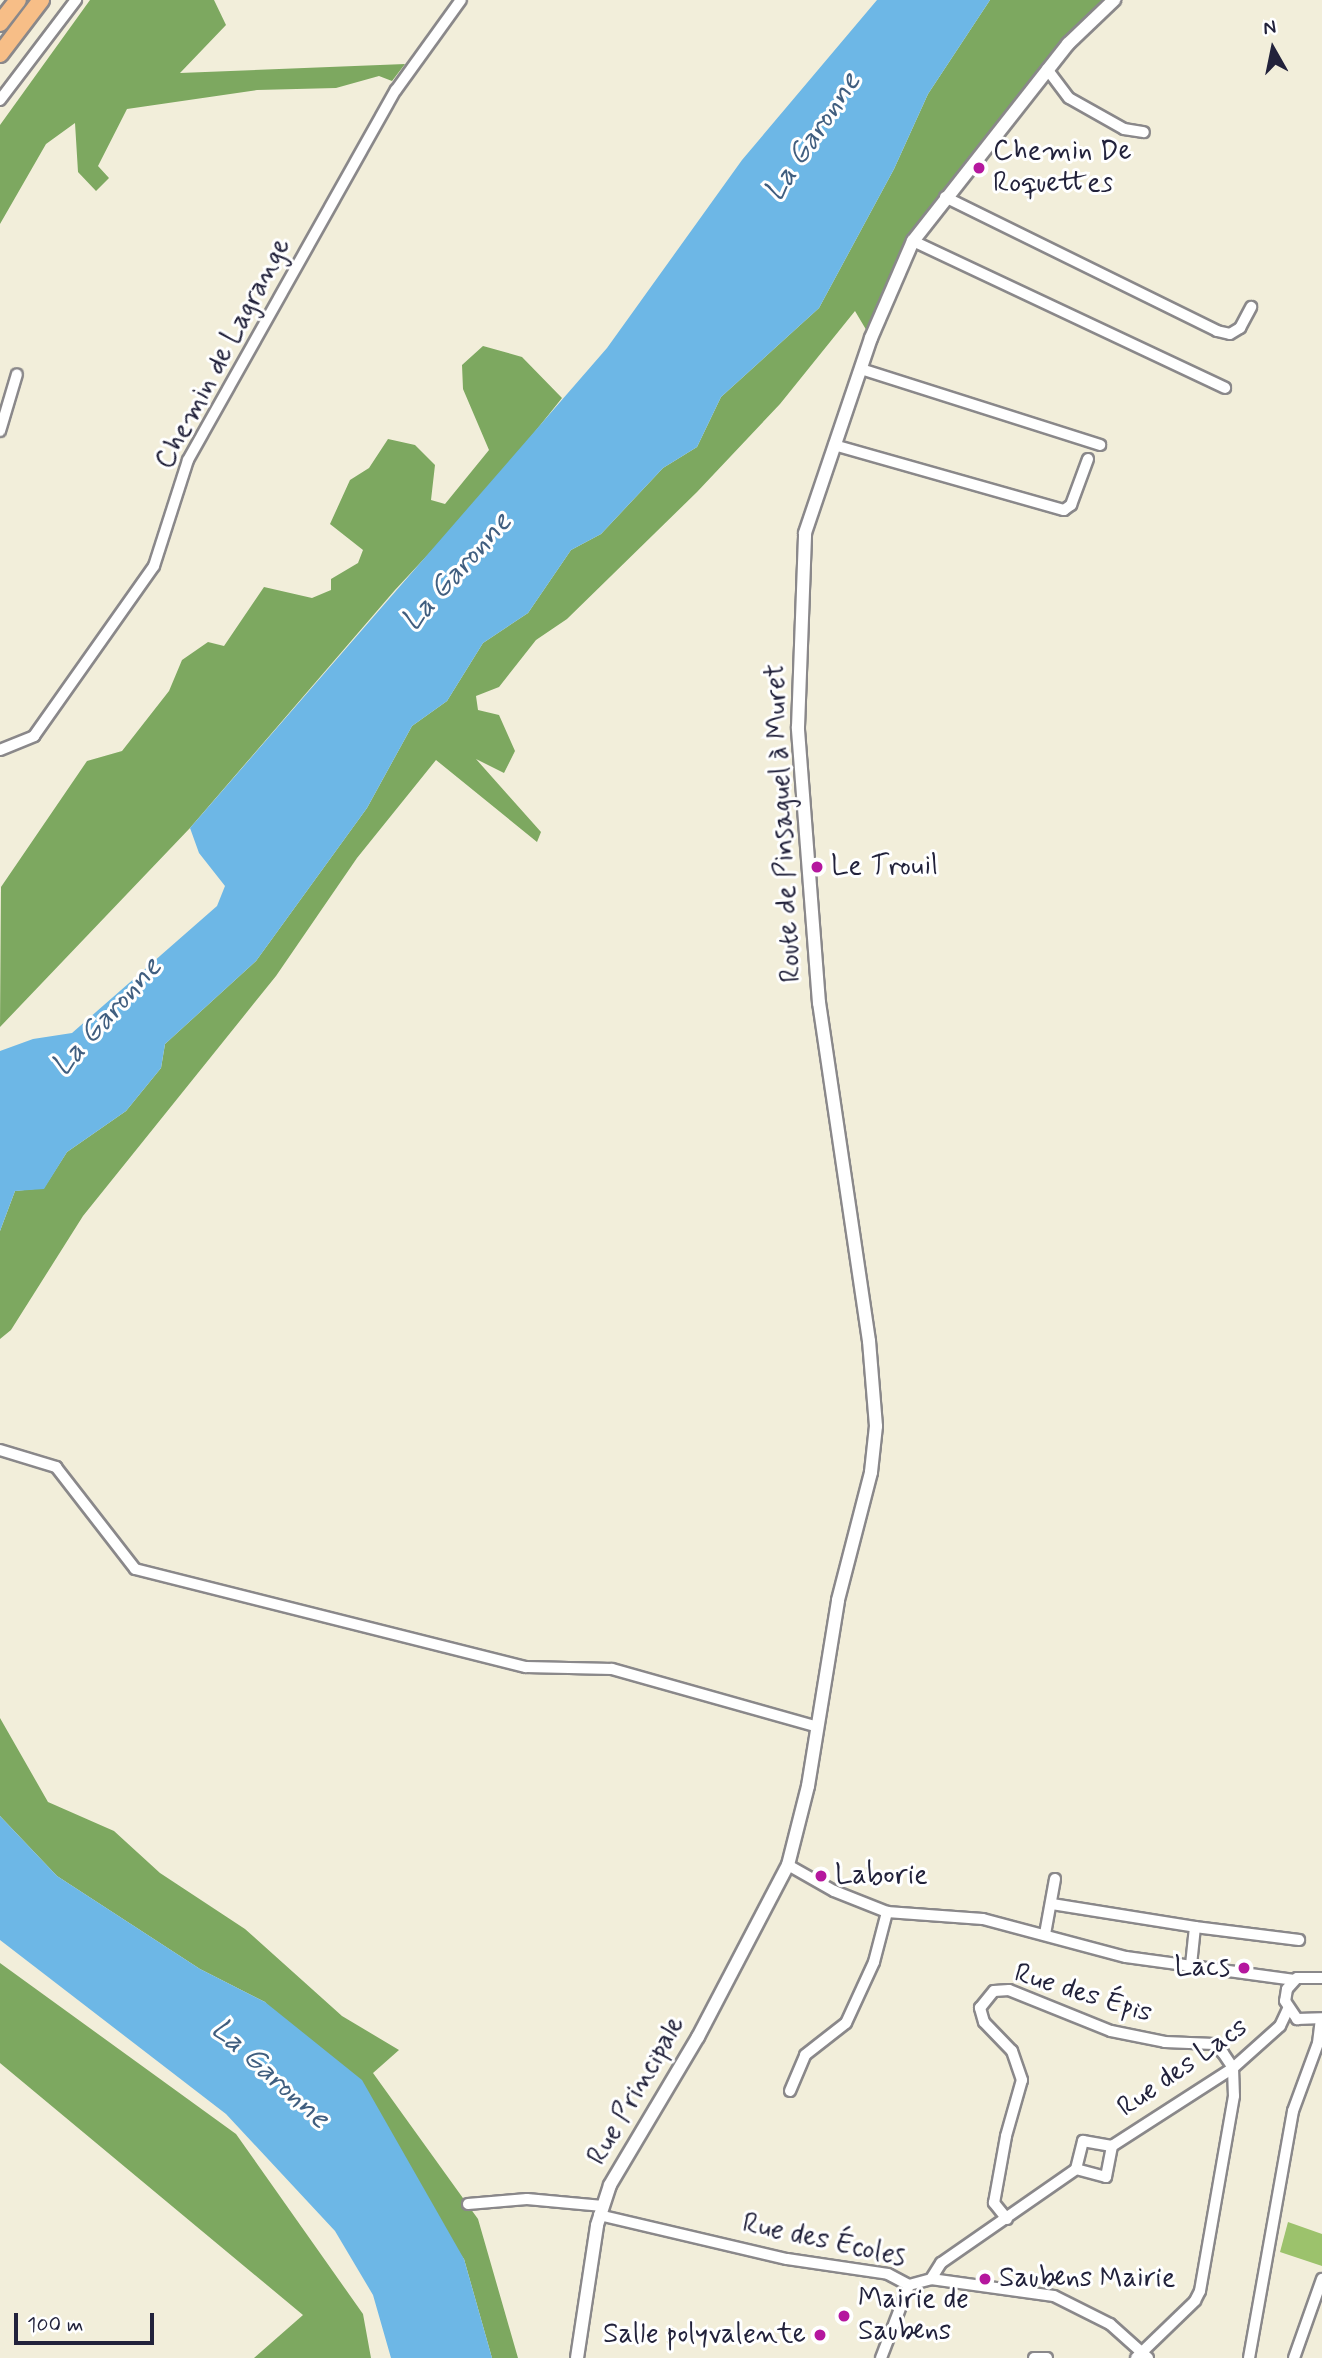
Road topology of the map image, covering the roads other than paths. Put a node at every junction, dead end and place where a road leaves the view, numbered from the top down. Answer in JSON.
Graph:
{"nodes":[{"id":1,"x":18,"y":0,"type":"edge"},
{"id":2,"x":41,"y":0,"type":"edge"},
{"id":3,"x":76,"y":0,"type":"edge"},
{"id":4,"x":461,"y":0,"type":"edge"},
{"id":5,"x":1114,"y":0,"type":"edge"},
{"id":6,"x":0,"y":23,"type":"edge"},
{"id":7,"x":0,"y":54,"type":"edge"},
{"id":8,"x":1047,"y":69,"type":"junction"},
{"id":9,"x":0,"y":100,"type":"edge"},
{"id":10,"x":1144,"y":132,"type":"dead end"},
{"id":11,"x":945,"y":197,"type":"junction"},
{"id":12,"x":913,"y":241,"type":"junction"},
{"id":13,"x":1251,"y":307,"type":"dead end"},
{"id":14,"x":861,"y":369,"type":"junction"},
{"id":15,"x":17,"y":374,"type":"dead end"},
{"id":16,"x":1225,"y":388,"type":"dead end"},
{"id":17,"x":0,"y":431,"type":"edge"},
{"id":18,"x":834,"y":445,"type":"junction"},
{"id":19,"x":1100,"y":445,"type":"dead end"},
{"id":20,"x":1088,"y":459,"type":"dead end"},
{"id":21,"x":0,"y":750,"type":"edge"},
{"id":22,"x":0,"y":1450,"type":"edge"},
{"id":23,"x":815,"y":1726,"type":"junction"},
{"id":24,"x":788,"y":1865,"type":"junction"},
{"id":25,"x":1055,"y":1879,"type":"dead end"},
{"id":26,"x":1052,"y":1904,"type":"junction"},
{"id":27,"x":887,"y":1913,"type":"junction"},
{"id":28,"x":1195,"y":1927,"type":"junction"},
{"id":29,"x":1045,"y":1934,"type":"junction"},
{"id":30,"x":1299,"y":1940,"type":"dead end"},
{"id":31,"x":1191,"y":1966,"type":"junction"},
{"id":32,"x":1274,"y":1978,"type":"junction"},
{"id":33,"x":1322,"y":1978,"type":"edge"},
{"id":34,"x":1294,"y":1980,"type":"junction"},
{"id":35,"x":1286,"y":1992,"type":"junction"},
{"id":36,"x":1297,"y":2016,"type":"junction"},
{"id":37,"x":1322,"y":2019,"type":"edge"},
{"id":38,"x":1318,"y":2036,"type":"junction"},
{"id":39,"x":1233,"y":2068,"type":"junction"},
{"id":40,"x":790,"y":2091,"type":"dead end"},
{"id":41,"x":1112,"y":2146,"type":"junction"},
{"id":42,"x":1076,"y":2169,"type":"junction"},
{"id":43,"x":468,"y":2204,"type":"dead end"},
{"id":44,"x":601,"y":2211,"type":"junction"},
{"id":45,"x":1007,"y":2220,"type":"junction"},
{"id":46,"x":959,"y":2254,"type":"junction"},
{"id":47,"x":931,"y":2279,"type":"junction"},
{"id":48,"x":1322,"y":2279,"type":"edge"},
{"id":49,"x":953,"y":2281,"type":"junction"},
{"id":50,"x":909,"y":2285,"type":"junction"},
{"id":51,"x":1142,"y":2356,"type":"edge"},
{"id":52,"x":577,"y":2358,"type":"edge"},
{"id":53,"x":881,"y":2358,"type":"edge"},
{"id":54,"x":1034,"y":2358,"type":"edge"},
{"id":55,"x":1047,"y":2358,"type":"edge"},
{"id":56,"x":1249,"y":2358,"type":"edge"},
{"id":57,"x":1294,"y":2358,"type":"edge"}],
"edges":[{"from":1,"to":6,"type":"main road"},
{"from":2,"to":7,"type":"main road"},
{"from":3,"to":9,"type":"street"},
{"from":4,"to":21,"type":"street","name":"Chemin de Lagrange"},
{"from":5,"to":8,"type":"street","name":"Route de Pinsaguel à Muret"},
{"from":8,"to":10,"type":"street"},
{"from":8,"to":11,"type":"street","name":"Route de Pinsaguel à Muret"},
{"from":11,"to":12,"type":"street","name":"Route de Pinsaguel à Muret"},
{"from":11,"to":13,"type":"street"},
{"from":12,"to":14,"type":"street","name":"Route de Pinsaguel à Muret"},
{"from":12,"to":16,"type":"street"},
{"from":14,"to":18,"type":"street","name":"Route de Pinsaguel à Muret"},
{"from":14,"to":19,"type":"street"},
{"from":15,"to":17,"type":"street"},
{"from":18,"to":20,"type":"street"},
{"from":18,"to":23,"type":"street","name":"Route de Pinsaguel à Muret"},
{"from":22,"to":23,"type":"street"},
{"from":23,"to":24,"type":"street"},
{"from":24,"to":27,"type":"street"},
{"from":24,"to":44,"type":"street","name":"Rue Principale"},
{"from":25,"to":26,"type":"street"},
{"from":26,"to":28,"type":"street"},
{"from":26,"to":29,"type":"street"},
{"from":27,"to":29,"type":"street"},
{"from":27,"to":40,"type":"street"},
{"from":28,"to":30,"type":"street"},
{"from":28,"to":31,"type":"street"},
{"from":29,"to":31,"type":"street"},
{"from":31,"to":32,"type":"street"},
{"from":32,"to":34,"type":"street"},
{"from":32,"to":35,"type":"street"},
{"from":33,"to":34,"type":"street"},
{"from":34,"to":35,"type":"street"},
{"from":35,"to":36,"type":"street"},
{"from":36,"to":37,"type":"street","name":"Rue des Lacs"},
{"from":36,"to":38,"type":"street"},
{"from":36,"to":39,"type":"street","name":"Rue des Lacs"},
{"from":37,"to":38,"type":"street"},
{"from":38,"to":56,"type":"street"},
{"from":39,"to":41,"type":"street","name":"Rue des Lacs"},
{"from":39,"to":45,"type":"street","name":"Rue des Épis"},
{"from":39,"to":51,"type":"street"},
{"from":41,"to":42,"type":"street","name":"Rue des Lacs"},
{"from":41,"to":42,"type":"street","name":"Rue des Lacs"},
{"from":42,"to":45,"type":"street","name":"Rue des Lacs"},
{"from":43,"to":44,"type":"street","name":"Rue des Écoles"},
{"from":44,"to":50,"type":"street","name":"Rue des Écoles"},
{"from":44,"to":52,"type":"street","name":"Rue Principale"},
{"from":45,"to":46,"type":"street","name":"Rue des Lacs"},
{"from":46,"to":47,"type":"street","name":"Rue des Lacs"},
{"from":46,"to":49,"type":"street"},
{"from":47,"to":49,"type":"street","name":"Rue des Écoles"},
{"from":47,"to":50,"type":"street","name":"Rue des Écoles"},
{"from":48,"to":57,"type":"street"},
{"from":49,"to":51,"type":"street","name":"Rue des Écoles"},
{"from":50,"to":53,"type":"street"},
{"from":54,"to":55,"type":"street"}]}
